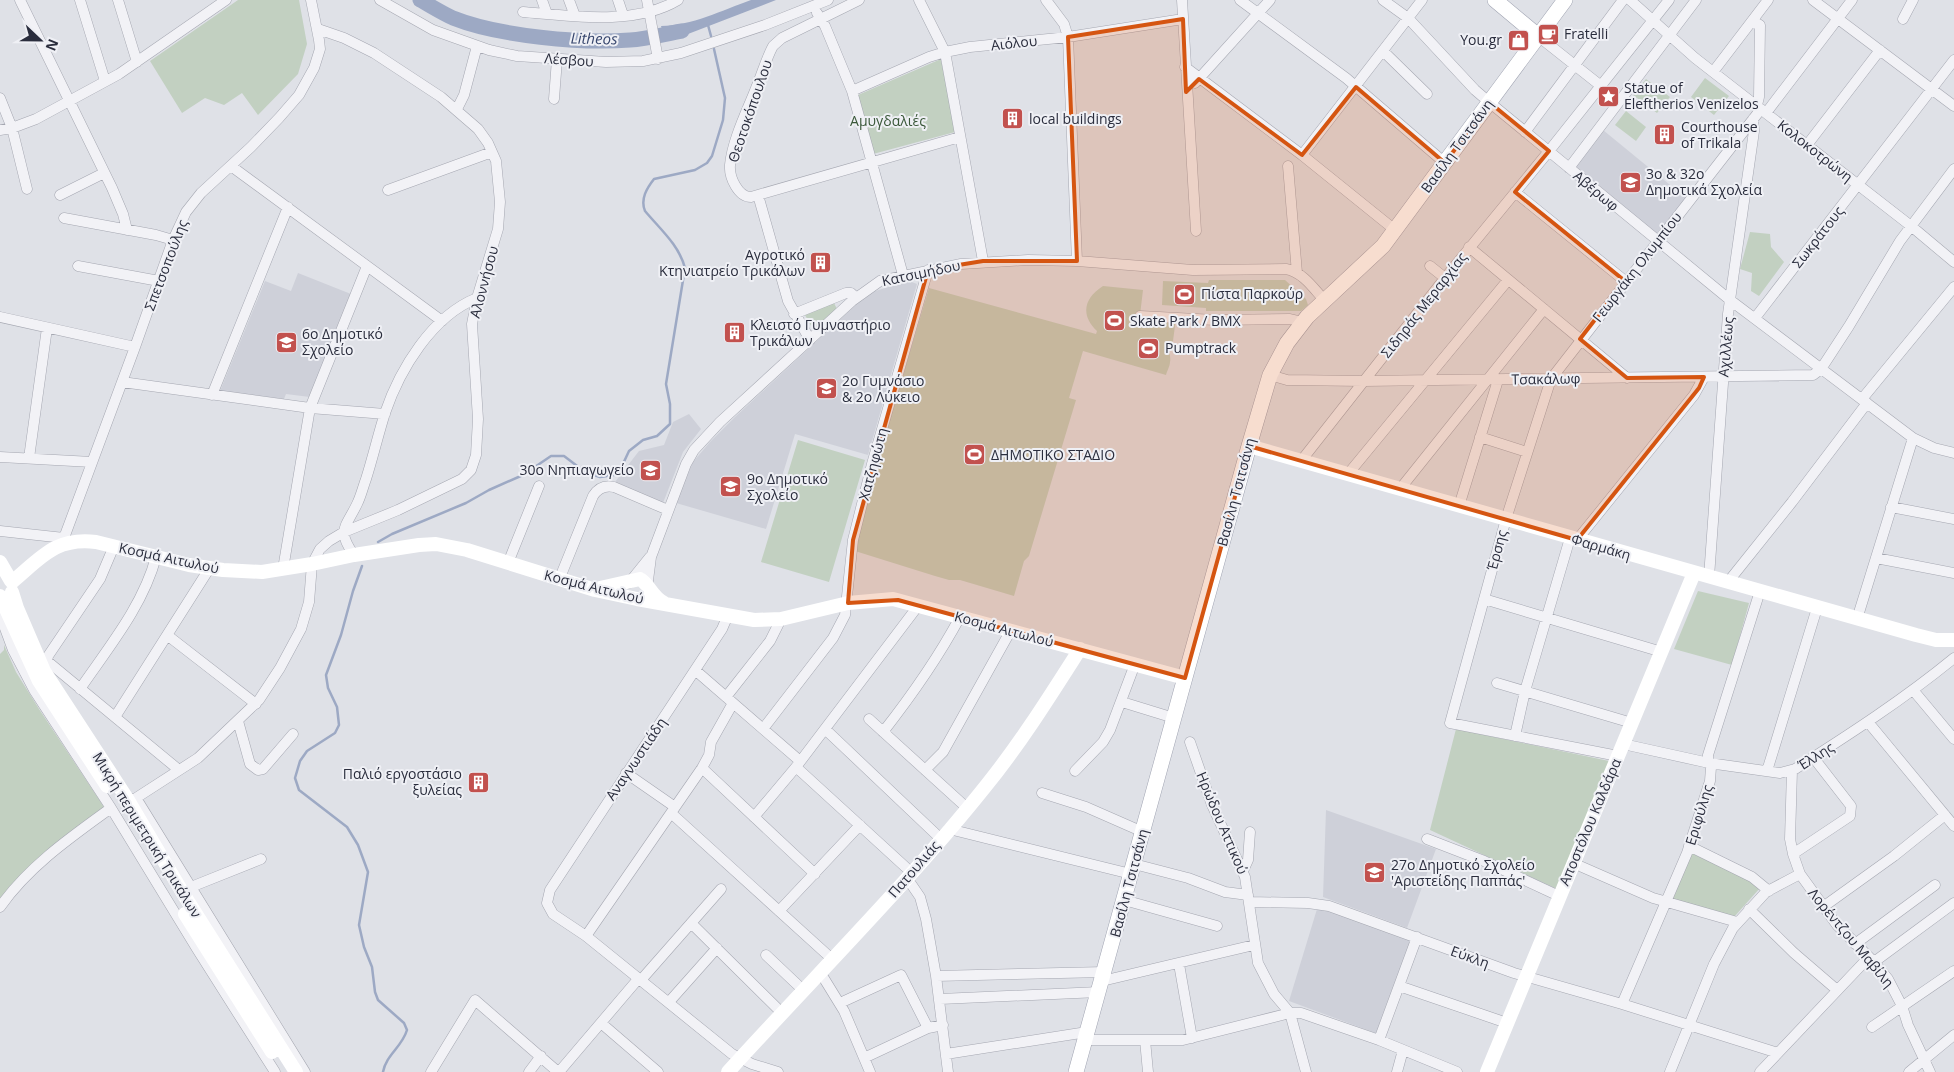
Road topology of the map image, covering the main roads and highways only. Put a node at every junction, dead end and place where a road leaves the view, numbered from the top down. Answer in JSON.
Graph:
{"nodes":[{"id":1,"x":1495,"y":0,"type":"edge"},
{"id":2,"x":1564,"y":0,"type":"edge"},
{"id":3,"x":1538,"y":36,"type":"junction"},
{"id":4,"x":1076,"y":1072,"type":"edge"}],
"edges":[{"from":1,"to":3,"type":"main road"},
{"from":2,"to":3,"type":"main road","name":"Βασίλη Τσιτσάνη"},
{"from":3,"to":4,"type":"main road","name":"Βασίλη Τσιτσάνη"}]}
